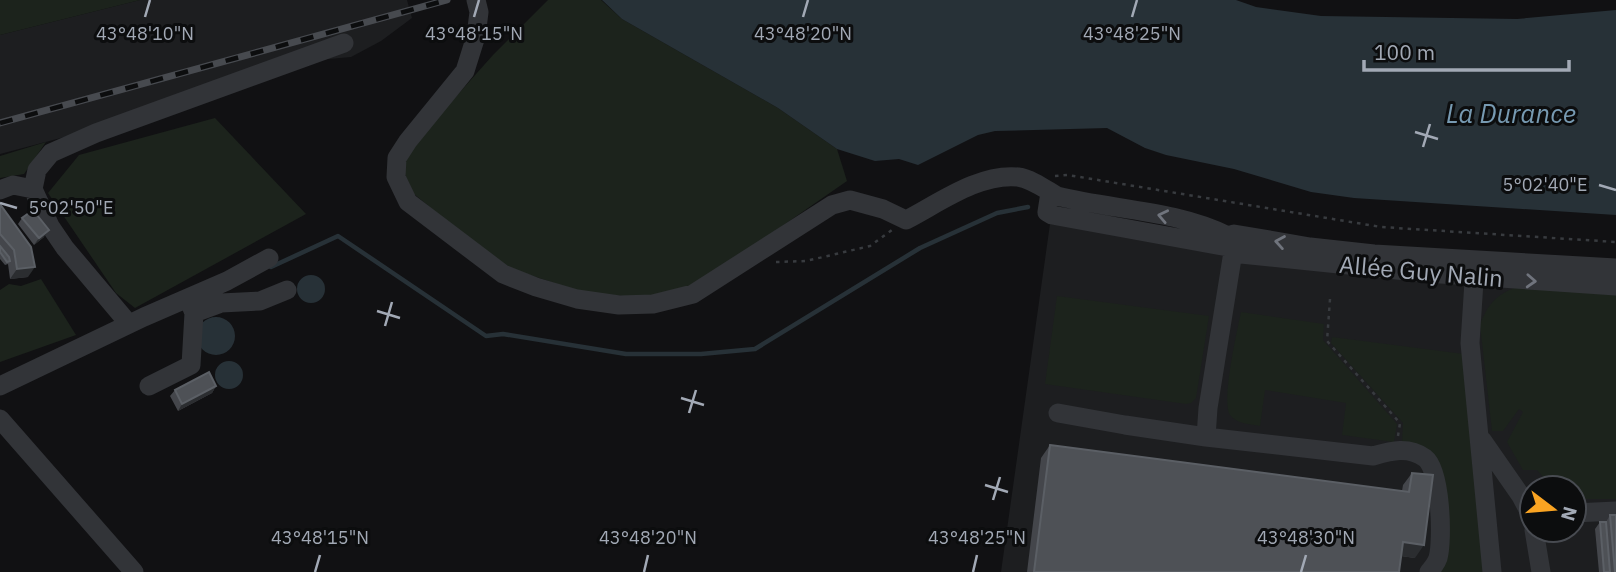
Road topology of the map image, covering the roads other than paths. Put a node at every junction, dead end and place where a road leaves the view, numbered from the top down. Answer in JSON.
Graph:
{"nodes":[{"id":1,"x":476,"y":0,"type":"edge"},
{"id":2,"x":344,"y":43,"type":"dead end"},
{"id":3,"x":33,"y":189,"type":"junction"},
{"id":4,"x":0,"y":190,"type":"edge"},
{"id":5,"x":1230,"y":245,"type":"junction"},
{"id":6,"x":269,"y":258,"type":"dead end"},
{"id":7,"x":1616,"y":268,"type":"edge"},
{"id":8,"x":1475,"y":270,"type":"junction"},
{"id":9,"x":1616,"y":286,"type":"edge"},
{"id":10,"x":287,"y":290,"type":"dead end"},
{"id":11,"x":191,"y":305,"type":"junction"},
{"id":12,"x":137,"y":321,"type":"junction"},
{"id":13,"x":0,"y":386,"type":"edge"},
{"id":14,"x":149,"y":386,"type":"dead end"},
{"id":15,"x":1058,"y":413,"type":"dead end"},
{"id":16,"x":0,"y":419,"type":"edge"},
{"id":17,"x":1480,"y":436,"type":"junction"},
{"id":18,"x":1206,"y":437,"type":"junction"},
{"id":19,"x":1518,"y":492,"type":"edge"},
{"id":20,"x":1616,"y":511,"type":"edge"},
{"id":21,"x":1588,"y":512,"type":"edge"},
{"id":22,"x":1536,"y":544,"type":"edge"},
{"id":23,"x":134,"y":572,"type":"edge"},
{"id":24,"x":1429,"y":572,"type":"edge"},
{"id":25,"x":1492,"y":572,"type":"edge"},
{"id":26,"x":1541,"y":572,"type":"edge"}],
"edges":[{"from":1,"to":5,"type":"street","name":"Allée Guy Nalin"},
{"from":2,"to":3,"type":"street"},
{"from":3,"to":4,"type":"street"},
{"from":3,"to":12,"type":"street"},
{"from":5,"to":8,"type":"street","name":"Allée Guy Nalin"},
{"from":5,"to":18,"type":"street"},
{"from":6,"to":11,"type":"street"},
{"from":7,"to":8,"type":"street","name":"Allée Guy Nalin"},
{"from":8,"to":9,"type":"street","name":"Allée Guy Nalin","one_way":true},
{"from":8,"to":17,"type":"street"},
{"from":10,"to":11,"type":"street"},
{"from":11,"to":12,"type":"street"},
{"from":11,"to":14,"type":"street"},
{"from":12,"to":13,"type":"street"},
{"from":15,"to":18,"type":"street"},
{"from":16,"to":23,"type":"street"},
{"from":17,"to":19,"type":"street"},
{"from":17,"to":25,"type":"street"},
{"from":18,"to":24,"type":"street"},
{"from":20,"to":21,"type":"street"},
{"from":22,"to":26,"type":"street"}]}
